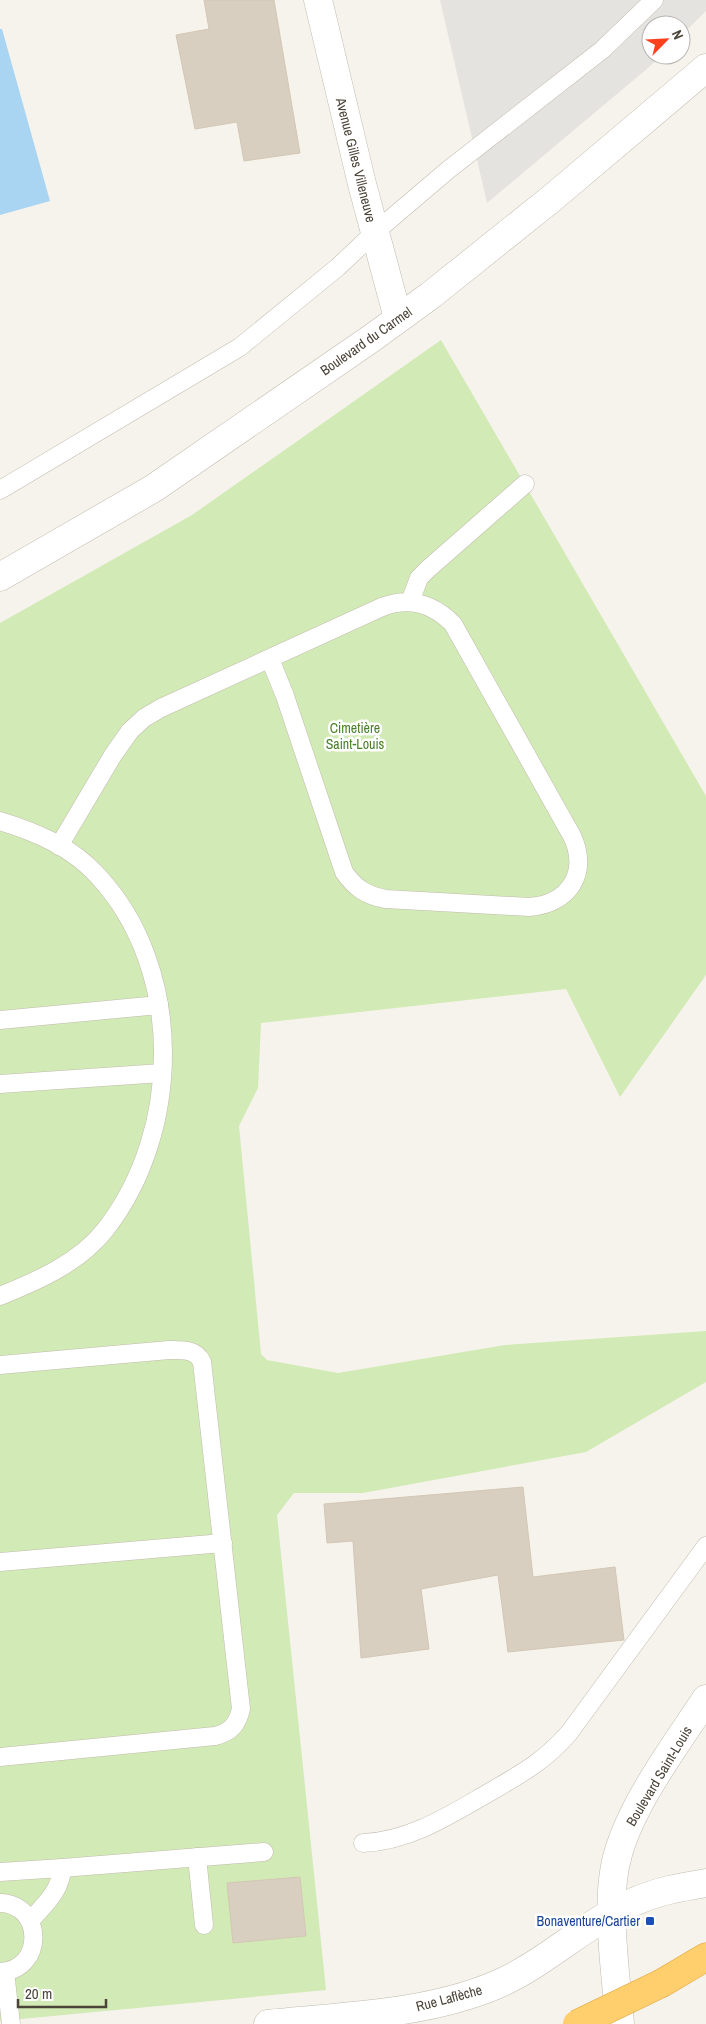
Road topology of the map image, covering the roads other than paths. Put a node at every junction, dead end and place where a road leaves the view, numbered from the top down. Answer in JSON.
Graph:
{"nodes":[{"id":1,"x":318,"y":0,"type":"edge"},
{"id":2,"x":654,"y":0,"type":"edge"},
{"id":3,"x":706,"y":68,"type":"edge"},
{"id":4,"x":374,"y":232,"type":"junction"},
{"id":5,"x":398,"y":318,"type":"junction"},
{"id":6,"x":525,"y":484,"type":"dead end"},
{"id":7,"x":0,"y":490,"type":"edge"},
{"id":8,"x":0,"y":577,"type":"edge"},
{"id":9,"x":410,"y":602,"type":"junction"},
{"id":10,"x":270,"y":659,"type":"junction"},
{"id":11,"x":0,"y":821,"type":"edge"},
{"id":12,"x":60,"y":846,"type":"junction"},
{"id":13,"x":159,"y":1005,"type":"junction"},
{"id":14,"x":0,"y":1020,"type":"edge"},
{"id":15,"x":162,"y":1073,"type":"junction"},
{"id":16,"x":0,"y":1084,"type":"edge"},
{"id":17,"x":0,"y":1296,"type":"edge"},
{"id":18,"x":0,"y":1365,"type":"edge"},
{"id":19,"x":222,"y":1543,"type":"junction"},
{"id":20,"x":706,"y":1546,"type":"edge"},
{"id":21,"x":0,"y":1562,"type":"edge"},
{"id":22,"x":706,"y":1699,"type":"edge"},
{"id":23,"x":0,"y":1757,"type":"edge"},
{"id":24,"x":363,"y":1843,"type":"dead end"},
{"id":25,"x":264,"y":1852,"type":"dead end"},
{"id":26,"x":196,"y":1856,"type":"junction"},
{"id":27,"x":62,"y":1868,"type":"junction"},
{"id":28,"x":0,"y":1872,"type":"edge"},
{"id":29,"x":706,"y":1883,"type":"edge"},
{"id":30,"x":0,"y":1903,"type":"edge"},
{"id":31,"x":612,"y":1915,"type":"junction"},
{"id":32,"x":30,"y":1921,"type":"junction"},
{"id":33,"x":204,"y":1925,"type":"dead end"},
{"id":34,"x":706,"y":1957,"type":"edge"},
{"id":35,"x":2,"y":1972,"type":"edge"},
{"id":36,"x":11,"y":2024,"type":"edge"},
{"id":37,"x":268,"y":2024,"type":"edge"},
{"id":38,"x":577,"y":2024,"type":"edge"},
{"id":39,"x":620,"y":2024,"type":"edge"}],
"edges":[{"from":1,"to":4,"type":"street","name":"Avenue Gilles Villeneuve"},
{"from":2,"to":4,"type":"lane"},
{"from":3,"to":5,"type":"street","name":"Boulevard du Carmel"},
{"from":4,"to":5,"type":"street","name":"Avenue Gilles Villeneuve"},
{"from":4,"to":7,"type":"lane"},
{"from":5,"to":8,"type":"street","name":"Boulevard du Carmel"},
{"from":6,"to":9,"type":"lane"},
{"from":9,"to":10,"type":"lane"},
{"from":9,"to":10,"type":"lane"},
{"from":10,"to":12,"type":"lane"},
{"from":11,"to":12,"type":"lane"},
{"from":12,"to":13,"type":"lane"},
{"from":13,"to":14,"type":"lane"},
{"from":13,"to":15,"type":"lane"},
{"from":15,"to":16,"type":"lane"},
{"from":15,"to":17,"type":"lane"},
{"from":18,"to":19,"type":"lane"},
{"from":19,"to":21,"type":"lane"},
{"from":19,"to":23,"type":"lane"},
{"from":20,"to":24,"type":"lane"},
{"from":22,"to":31,"type":"street","name":"Boulevard Saint-Louis"},
{"from":25,"to":26,"type":"lane"},
{"from":26,"to":27,"type":"lane"},
{"from":26,"to":33,"type":"lane"},
{"from":27,"to":28,"type":"lane"},
{"from":27,"to":32,"type":"lane"},
{"from":29,"to":31,"type":"street","name":"Rue Laflèche"},
{"from":30,"to":32,"type":"lane"},
{"from":31,"to":37,"type":"street","name":"Rue Laflèche"},
{"from":31,"to":39,"type":"street","name":"Boulevard Saint-Louis"},
{"from":32,"to":35,"type":"lane"},
{"from":34,"to":38,"type":"highway","bridge":true},
{"from":35,"to":36,"type":"lane"}]}
